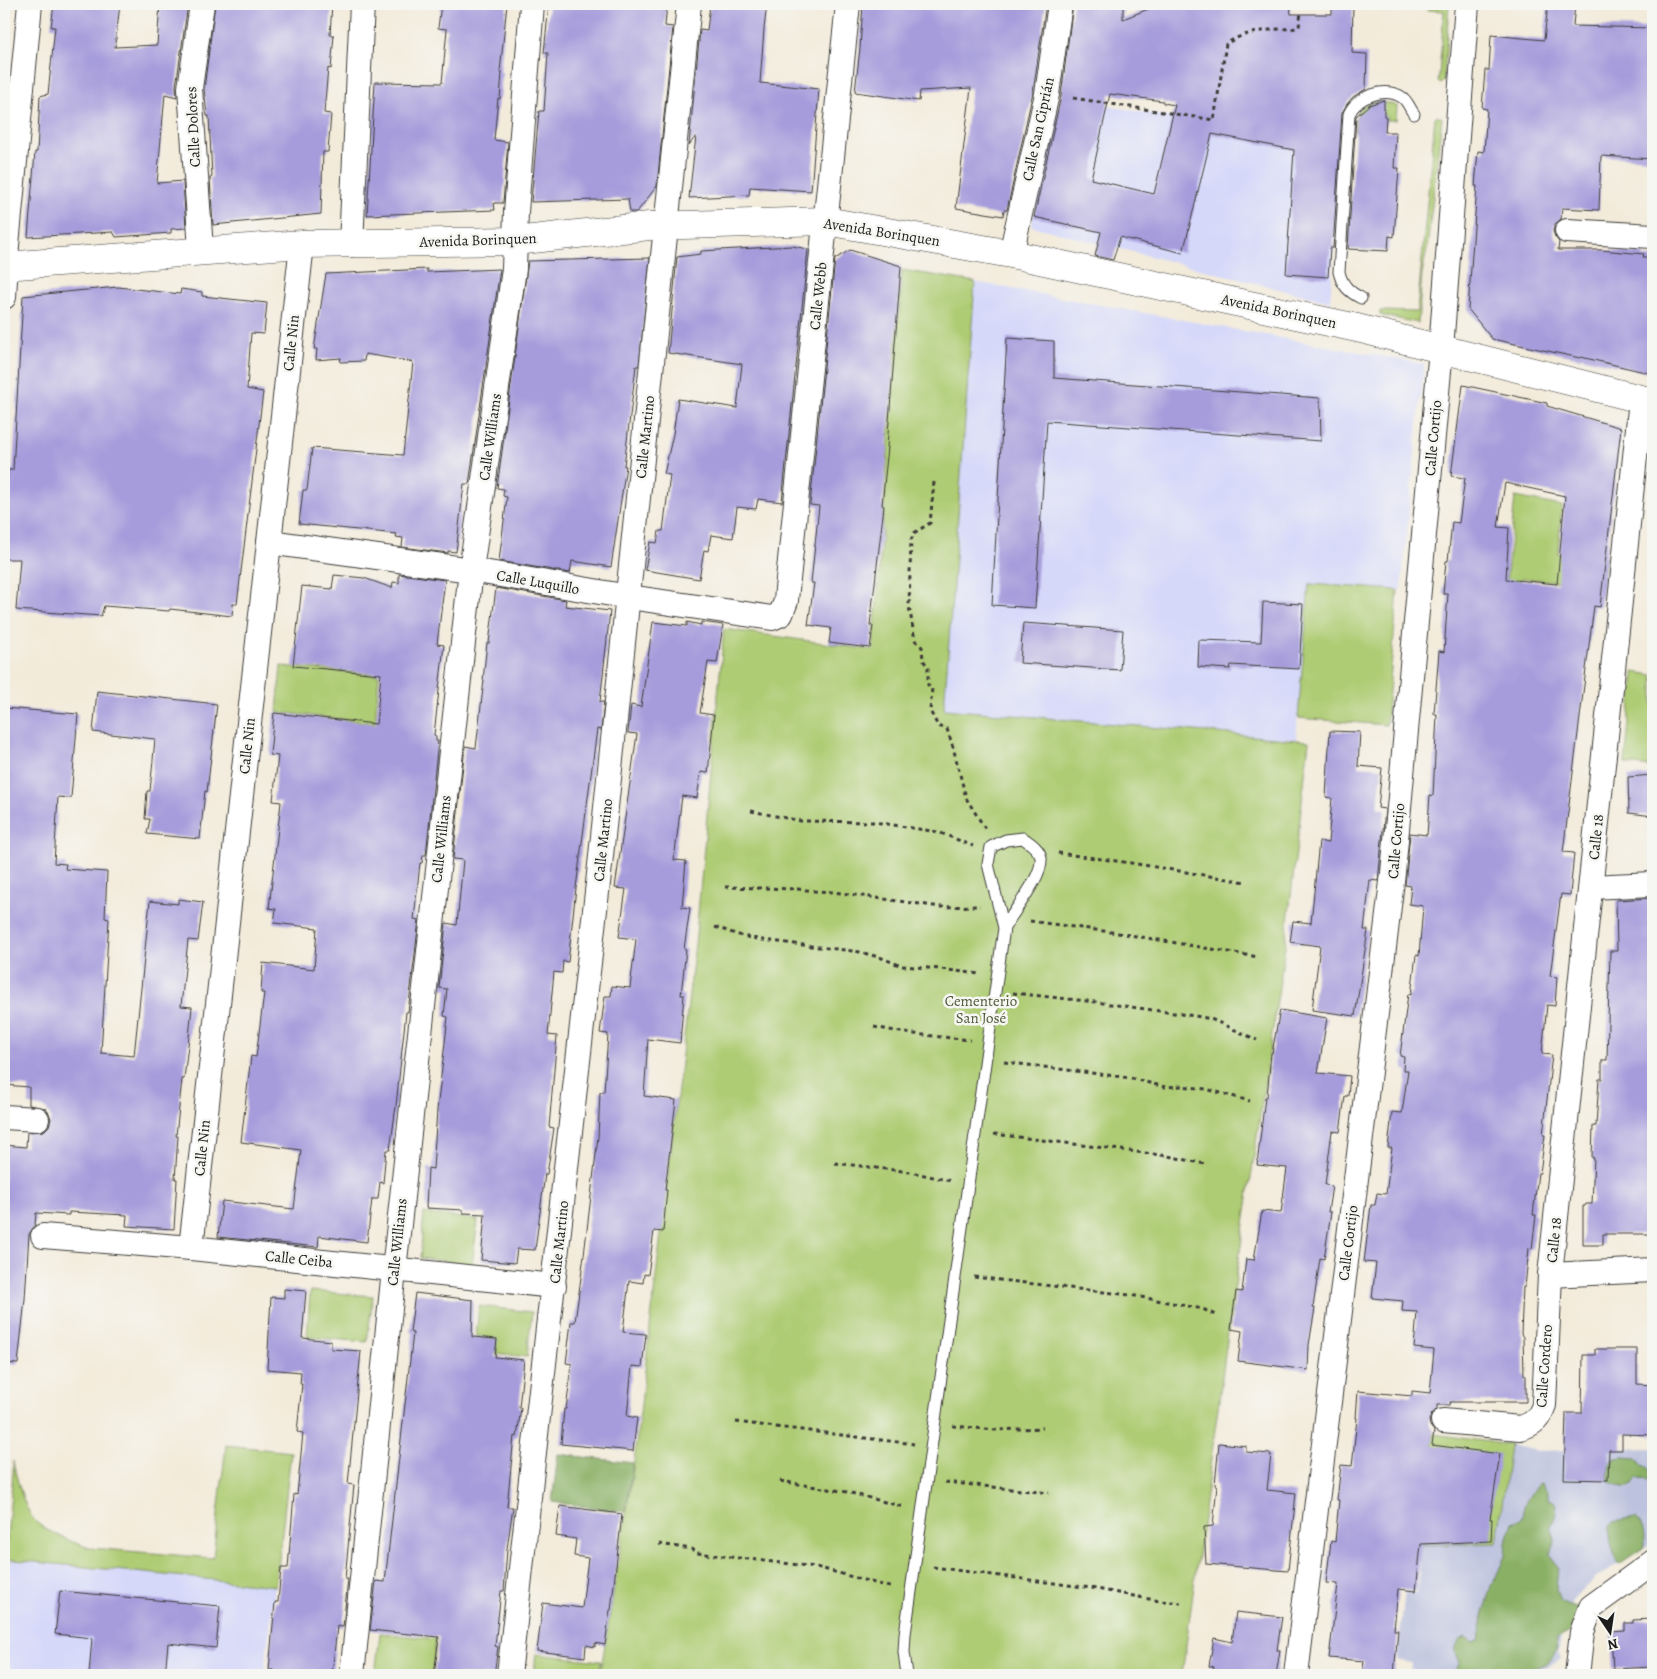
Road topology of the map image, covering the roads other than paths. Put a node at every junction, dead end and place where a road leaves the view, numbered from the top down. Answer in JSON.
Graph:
{"nodes":[{"id":1,"x":30,"y":4,"type":"edge"},
{"id":2,"x":202,"y":4,"type":"edge"},
{"id":3,"x":362,"y":4,"type":"edge"},
{"id":4,"x":532,"y":4,"type":"edge"},
{"id":5,"x":689,"y":4,"type":"edge"},
{"id":6,"x":848,"y":4,"type":"edge"},
{"id":7,"x":1060,"y":4,"type":"edge"},
{"id":8,"x":1467,"y":4,"type":"edge"},
{"id":9,"x":1400,"y":96,"type":"junction"},
{"id":10,"x":1415,"y":98,"type":"dead end"},
{"id":11,"x":1414,"y":114,"type":"dead end"},
{"id":12,"x":826,"y":221,"type":"junction"},
{"id":13,"x":667,"y":225,"type":"junction"},
{"id":14,"x":1567,"y":231,"type":"dead end"},
{"id":15,"x":1653,"y":236,"type":"edge"},
{"id":16,"x":515,"y":241,"type":"junction"},
{"id":17,"x":302,"y":244,"type":"junction"},
{"id":18,"x":351,"y":244,"type":"junction"},
{"id":19,"x":201,"y":250,"type":"junction"},
{"id":20,"x":1011,"y":254,"type":"junction"},
{"id":21,"x":5,"y":265,"type":"edge"},
{"id":22,"x":4,"y":297,"type":"edge"},
{"id":23,"x":1361,"y":298,"type":"dead end"},
{"id":24,"x":1441,"y":349,"type":"junction"},
{"id":25,"x":1647,"y":400,"type":"edge"},
{"id":26,"x":269,"y":542,"type":"junction"},
{"id":27,"x":471,"y":570,"type":"junction"},
{"id":28,"x":787,"y":589,"type":"joint"},
{"id":29,"x":629,"y":597,"type":"junction"},
{"id":30,"x":1653,"y":884,"type":"edge"},
{"id":31,"x":1591,"y":887,"type":"junction"},
{"id":32,"x":1007,"y":923,"type":"junction"},
{"id":33,"x":4,"y":1117,"type":"edge"},
{"id":34,"x":36,"y":1120,"type":"dead end"},
{"id":35,"x":44,"y":1236,"type":"dead end"},
{"id":36,"x":191,"y":1248,"type":"junction"},
{"id":37,"x":394,"y":1270,"type":"junction"},
{"id":38,"x":1653,"y":1270,"type":"edge"},
{"id":39,"x":1550,"y":1275,"type":"junction"},
{"id":40,"x":554,"y":1286,"type":"junction"},
{"id":41,"x":1443,"y":1421,"type":"dead end"},
{"id":42,"x":1653,"y":1562,"type":"edge"},
{"id":43,"x":352,"y":1675,"type":"edge"},
{"id":44,"x":509,"y":1675,"type":"edge"},
{"id":45,"x":907,"y":1675,"type":"edge"},
{"id":46,"x":1296,"y":1675,"type":"edge"},
{"id":47,"x":1578,"y":1675,"type":"edge"}],
"edges":[{"from":1,"to":21,"type":"street"},
{"from":2,"to":19,"type":"street","name":"Calle Dolores"},
{"from":3,"to":18,"type":"street"},
{"from":4,"to":16,"type":"street","name":"Calle Williams"},
{"from":5,"to":13,"type":"street","name":"Calle Martino"},
{"from":6,"to":12,"type":"street","name":"Calle Webb"},
{"from":7,"to":20,"type":"street","name":"Calle San Ciprián"},
{"from":8,"to":24,"type":"street","name":"Calle Cortijo"},
{"from":9,"to":10,"type":"lane"},
{"from":9,"to":11,"type":"lane"},
{"from":9,"to":23,"type":"lane"},
{"from":12,"to":13,"type":"street","name":"Avenida Borinquen"},
{"from":12,"to":20,"type":"street","name":"Avenida Borinquen"},
{"from":12,"to":28,"type":"street","name":"Calle Webb"},
{"from":13,"to":16,"type":"street","name":"Avenida Borinquen"},
{"from":13,"to":29,"type":"street","name":"Calle Martino"},
{"from":14,"to":15,"type":"street"},
{"from":16,"to":18,"type":"street","name":"Avenida Borinquen"},
{"from":16,"to":27,"type":"street","name":"Calle Williams"},
{"from":17,"to":18,"type":"street","name":"Avenida Borinquen"},
{"from":17,"to":19,"type":"street","name":"Avenida Borinquen"},
{"from":17,"to":26,"type":"street","name":"Calle Nin"},
{"from":19,"to":21,"type":"street","name":"Avenida Borinquen"},
{"from":20,"to":24,"type":"street","name":"Avenida Borinquen"},
{"from":21,"to":22,"type":"street"},
{"from":24,"to":25,"type":"street","name":"Avenida Borinquen"},
{"from":24,"to":46,"type":"street","name":"Calle Cortijo"},
{"from":25,"to":31,"type":"street","name":"Calle 18"},
{"from":26,"to":27,"type":"street","name":"Calle Luquillo"},
{"from":26,"to":36,"type":"street","name":"Calle Nin"},
{"from":27,"to":29,"type":"street","name":"Calle Luquillo"},
{"from":27,"to":37,"type":"street","name":"Calle Williams"},
{"from":28,"to":29,"type":"street","name":"Calle Luquillo"},
{"from":29,"to":40,"type":"street","name":"Calle Martino"},
{"from":30,"to":31,"type":"street"},
{"from":31,"to":39,"type":"street","name":"Calle 18"},
{"from":32,"to":32,"type":"lane"},
{"from":32,"to":45,"type":"lane"},
{"from":33,"to":34,"type":"street"},
{"from":35,"to":36,"type":"street","name":"Calle Ceiba"},
{"from":36,"to":37,"type":"street","name":"Calle Ceiba"},
{"from":37,"to":40,"type":"street","name":"Calle Ceiba"},
{"from":37,"to":43,"type":"street","name":"Calle Williams"},
{"from":38,"to":39,"type":"street"},
{"from":39,"to":41,"type":"street","name":"Calle Cordero"},
{"from":40,"to":44,"type":"street","name":"Calle Martino"},
{"from":42,"to":47,"type":"street"}]}
